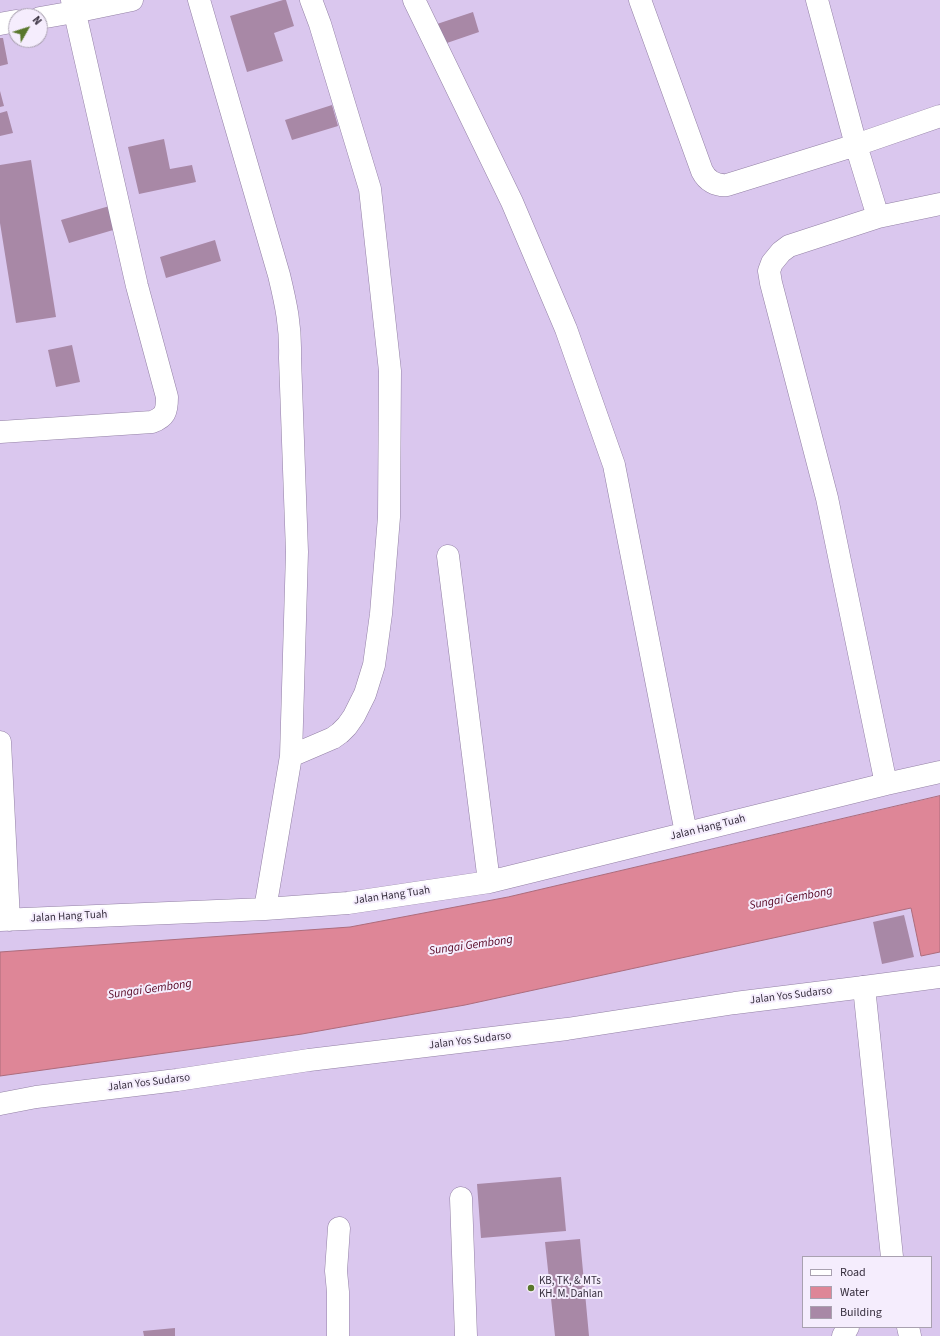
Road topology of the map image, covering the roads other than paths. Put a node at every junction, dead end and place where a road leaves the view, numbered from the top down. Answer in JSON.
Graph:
{"nodes":[{"id":1,"x":132,"y":0,"type":"edge"},
{"id":2,"x":199,"y":0,"type":"edge"},
{"id":3,"x":311,"y":0,"type":"edge"},
{"id":4,"x":414,"y":0,"type":"edge"},
{"id":5,"x":640,"y":0,"type":"edge"},
{"id":6,"x":817,"y":0,"type":"edge"},
{"id":7,"x":73,"y":6,"type":"edge"},
{"id":8,"x":48,"y":15,"type":"edge"},
{"id":9,"x":940,"y":116,"type":"edge"},
{"id":10,"x":856,"y":145,"type":"junction"},
{"id":11,"x":940,"y":204,"type":"edge"},
{"id":12,"x":878,"y":217,"type":"junction"},
{"id":13,"x":0,"y":432,"type":"edge"},
{"id":14,"x":448,"y":556,"type":"dead end"},
{"id":15,"x":0,"y":742,"type":"edge"},
{"id":16,"x":291,"y":756,"type":"junction"},
{"id":17,"x":940,"y":772,"type":"edge"},
{"id":18,"x":886,"y":784,"type":"junction"},
{"id":19,"x":686,"y":833,"type":"junction"},
{"id":20,"x":489,"y":882,"type":"junction"},
{"id":21,"x":265,"y":909,"type":"junction"},
{"id":22,"x":4,"y":920,"type":"edge"},
{"id":23,"x":940,"y":977,"type":"edge"},
{"id":24,"x":864,"y":987,"type":"junction"},
{"id":25,"x":0,"y":1104,"type":"edge"},
{"id":26,"x":461,"y":1198,"type":"dead end"},
{"id":27,"x":338,"y":1228,"type":"dead end"},
{"id":28,"x":890,"y":1255,"type":"edge"},
{"id":29,"x":338,"y":1336,"type":"edge"},
{"id":30,"x":466,"y":1336,"type":"edge"}],
"edges":[{"from":1,"to":7,"type":"street"},
{"from":2,"to":16,"type":"street"},
{"from":3,"to":16,"type":"street"},
{"from":4,"to":19,"type":"street"},
{"from":5,"to":10,"type":"street"},
{"from":6,"to":10,"type":"street"},
{"from":7,"to":8,"type":"street"},
{"from":7,"to":13,"type":"street"},
{"from":9,"to":10,"type":"street"},
{"from":10,"to":12,"type":"street"},
{"from":11,"to":12,"type":"street"},
{"from":12,"to":18,"type":"street"},
{"from":14,"to":20,"type":"street"},
{"from":15,"to":22,"type":"street","name":"Jalan Hang Tuah"},
{"from":16,"to":21,"type":"street"},
{"from":17,"to":18,"type":"street","name":"Jalan Hang Tuah"},
{"from":18,"to":19,"type":"street","name":"Jalan Hang Tuah"},
{"from":19,"to":20,"type":"street","name":"Jalan Hang Tuah"},
{"from":20,"to":21,"type":"street","name":"Jalan Hang Tuah"},
{"from":21,"to":22,"type":"street","name":"Jalan Hang Tuah"},
{"from":23,"to":24,"type":"street","name":"Jalan Yos Sudarso"},
{"from":24,"to":25,"type":"street","name":"Jalan Yos Sudarso"},
{"from":24,"to":28,"type":"street"},
{"from":26,"to":30,"type":"street"},
{"from":27,"to":29,"type":"street"}]}
